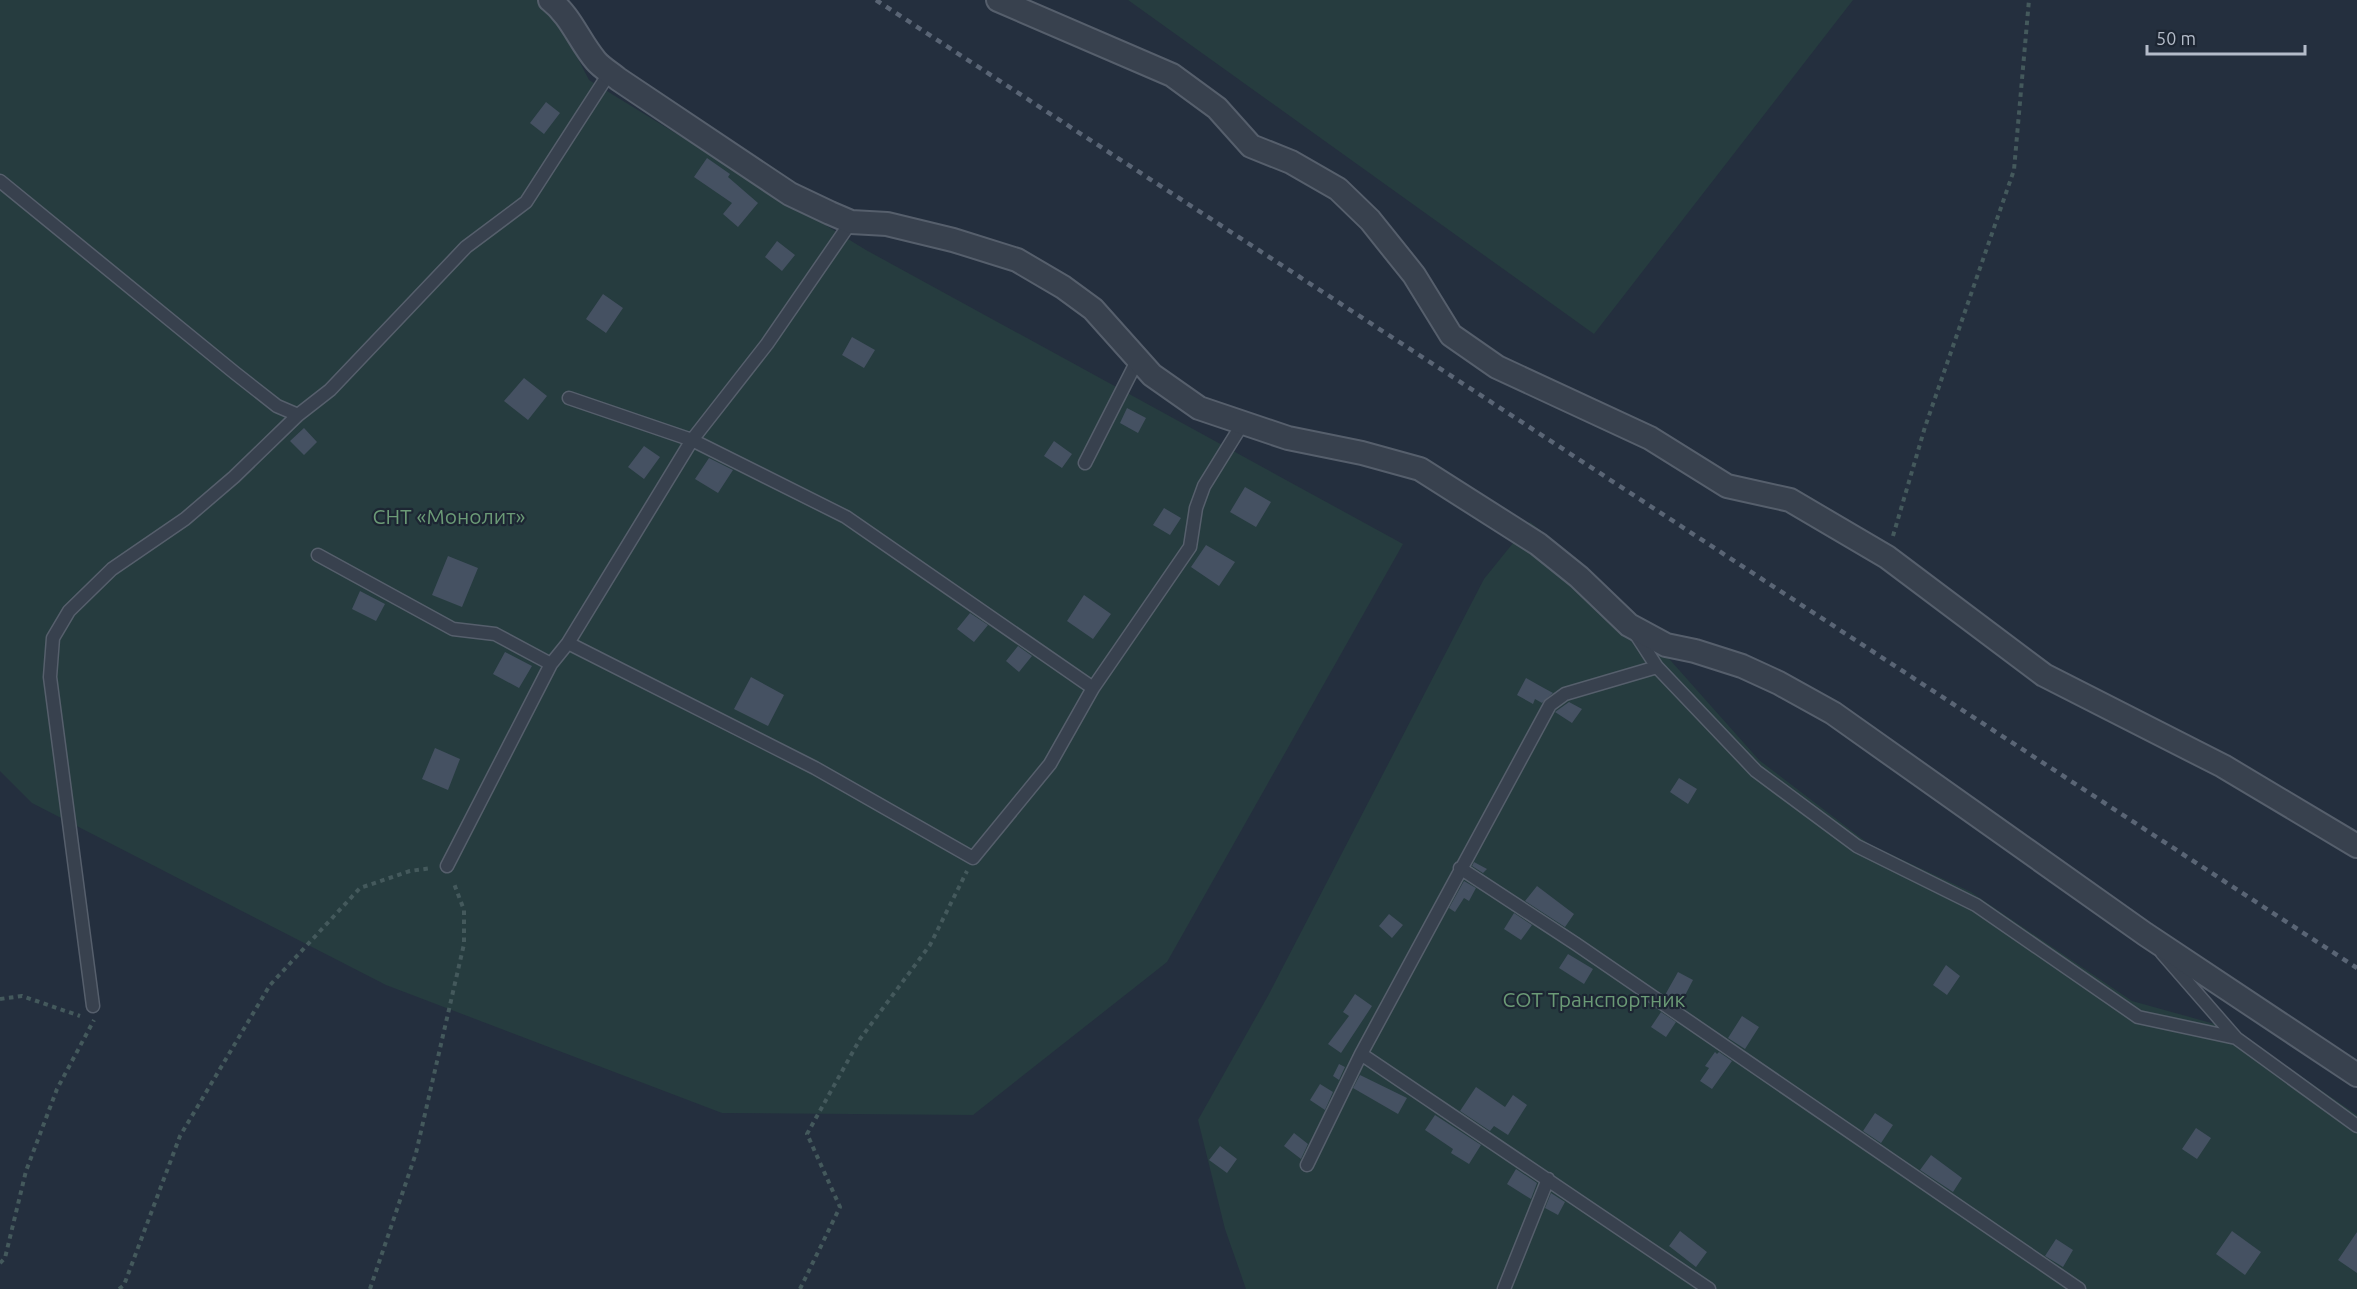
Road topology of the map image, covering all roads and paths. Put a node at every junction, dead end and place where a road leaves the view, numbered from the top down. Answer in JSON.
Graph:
{"nodes":[{"id":1,"x":550,"y":0,"type":"edge"},
{"id":2,"x":998,"y":0,"type":"edge"},
{"id":3,"x":2029,"y":0,"type":"edge"},
{"id":4,"x":610,"y":72,"type":"junction"},
{"id":5,"x":0,"y":181,"type":"edge"},
{"id":6,"x":851,"y":222,"type":"junction"},
{"id":7,"x":1138,"y":359,"type":"junction"},
{"id":8,"x":569,"y":398,"type":"dead end"},
{"id":9,"x":298,"y":415,"type":"junction"},
{"id":10,"x":1243,"y":423,"type":"junction"},
{"id":11,"x":692,"y":440,"type":"junction"},
{"id":12,"x":1085,"y":463,"type":"dead end"},
{"id":13,"x":318,"y":555,"type":"dead end"},
{"id":14,"x":1887,"y":556,"type":"junction"},
{"id":15,"x":1629,"y":625,"type":"junction"},
{"id":16,"x":568,"y":643,"type":"junction"},
{"id":17,"x":551,"y":664,"type":"junction"},
{"id":18,"x":1657,"y":667,"type":"junction"},
{"id":19,"x":1093,"y":688,"type":"junction"},
{"id":20,"x":2357,"y":846,"type":"edge"},
{"id":21,"x":974,"y":858,"type":"junction"},
{"id":22,"x":447,"y":866,"type":"junction"},
{"id":23,"x":1460,"y":868,"type":"junction"},
{"id":24,"x":2145,"y":934,"type":"junction"},
{"id":25,"x":0,"y":999,"type":"edge"},
{"id":26,"x":93,"y":1006,"type":"junction"},
{"id":27,"x":2236,"y":1038,"type":"junction"},
{"id":28,"x":1361,"y":1054,"type":"junction"},
{"id":29,"x":2357,"y":1075,"type":"edge"},
{"id":30,"x":2357,"y":1126,"type":"edge"},
{"id":31,"x":1307,"y":1165,"type":"dead end"},
{"id":32,"x":1548,"y":1179,"type":"junction"},
{"id":33,"x":0,"y":1263,"type":"edge"},
{"id":34,"x":119,"y":1289,"type":"edge"},
{"id":35,"x":370,"y":1289,"type":"edge"},
{"id":36,"x":800,"y":1289,"type":"edge"},
{"id":37,"x":1504,"y":1289,"type":"edge"},
{"id":38,"x":1709,"y":1289,"type":"edge"},
{"id":39,"x":2079,"y":1289,"type":"edge"}],
"edges":[{"from":1,"to":4,"type":"street"},
{"from":2,"to":14,"type":"street"},
{"from":3,"to":14,"type":"path"},
{"from":4,"to":6,"type":"street"},
{"from":4,"to":9,"type":"lane"},
{"from":5,"to":9,"type":"lane"},
{"from":6,"to":7,"type":"street"},
{"from":6,"to":11,"type":"lane"},
{"from":7,"to":10,"type":"street"},
{"from":7,"to":12,"type":"lane"},
{"from":8,"to":11,"type":"lane"},
{"from":9,"to":26,"type":"lane"},
{"from":10,"to":15,"type":"street"},
{"from":10,"to":19,"type":"lane"},
{"from":11,"to":16,"type":"lane"},
{"from":11,"to":19,"type":"lane"},
{"from":13,"to":17,"type":"lane"},
{"from":14,"to":20,"type":"street"},
{"from":15,"to":18,"type":"lane"},
{"from":15,"to":24,"type":"street"},
{"from":16,"to":17,"type":"lane"},
{"from":16,"to":21,"type":"lane"},
{"from":17,"to":22,"type":"lane"},
{"from":18,"to":23,"type":"lane"},
{"from":18,"to":27,"type":"lane"},
{"from":19,"to":21,"type":"lane"},
{"from":21,"to":36,"type":"path"},
{"from":22,"to":34,"type":"path"},
{"from":22,"to":35,"type":"path"},
{"from":23,"to":28,"type":"lane"},
{"from":23,"to":39,"type":"lane"},
{"from":24,"to":27,"type":"lane"},
{"from":24,"to":29,"type":"street"},
{"from":25,"to":26,"type":"path"},
{"from":26,"to":33,"type":"path"},
{"from":27,"to":30,"type":"lane"},
{"from":28,"to":31,"type":"lane"},
{"from":28,"to":32,"type":"lane"},
{"from":32,"to":37,"type":"lane"},
{"from":32,"to":38,"type":"lane"}]}
